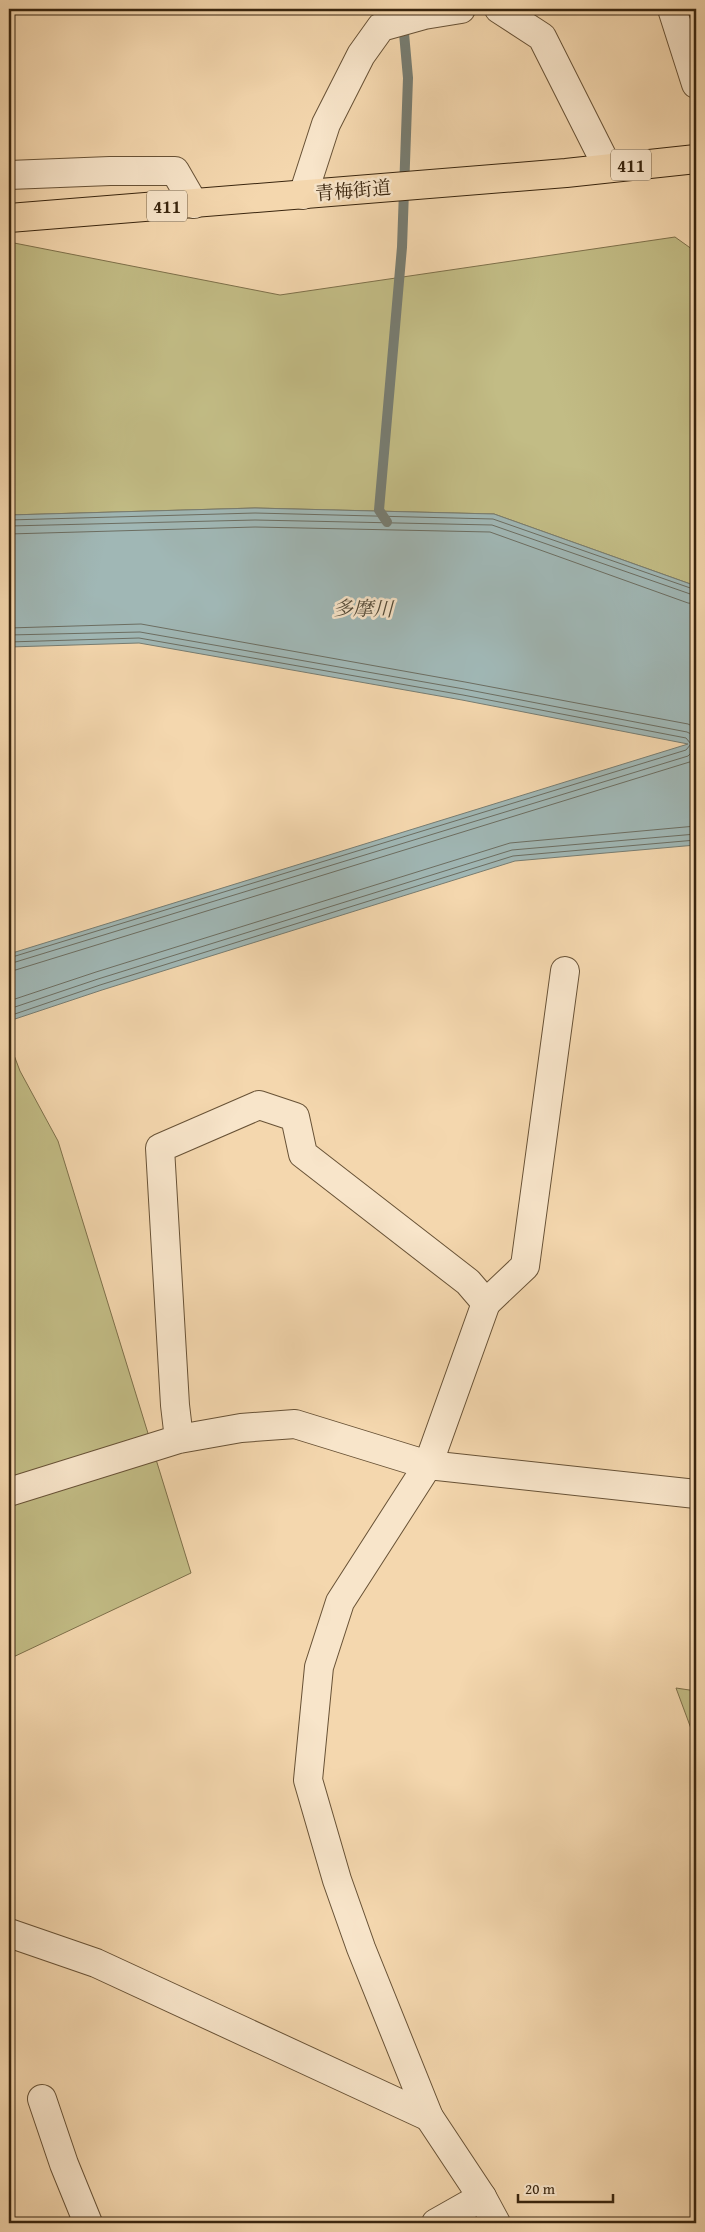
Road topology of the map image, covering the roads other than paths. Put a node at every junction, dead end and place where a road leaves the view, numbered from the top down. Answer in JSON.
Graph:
{"nodes":[{"id":1,"x":461,"y":9,"type":"edge"},
{"id":2,"x":499,"y":9,"type":"edge"},
{"id":3,"x":672,"y":9,"type":"edge"},
{"id":4,"x":696,"y":84,"type":"edge"},
{"id":5,"x":696,"y":159,"type":"edge"},
{"id":6,"x":608,"y":168,"type":"junction"},
{"id":7,"x":9,"y":174,"type":"edge"},
{"id":8,"x":314,"y":194,"type":"junction"},
{"id":9,"x":194,"y":204,"type":"junction"},
{"id":10,"x":9,"y":218,"type":"edge"},
{"id":11,"x":565,"y":970,"type":"dead end"},
{"id":12,"x":486,"y":1303,"type":"junction"},
{"id":13,"x":179,"y":1439,"type":"junction"},
{"id":14,"x":428,"y":1465,"type":"junction"},
{"id":15,"x":9,"y":1492,"type":"edge"},
{"id":16,"x":696,"y":1494,"type":"edge"},
{"id":17,"x":9,"y":1933,"type":"edge"},
{"id":18,"x":42,"y":2098,"type":"dead end"},
{"id":19,"x":429,"y":2117,"type":"junction"},
{"id":20,"x":482,"y":2197,"type":"junction"},
{"id":21,"x":88,"y":2223,"type":"edge"},
{"id":22,"x":436,"y":2223,"type":"edge"},
{"id":23,"x":496,"y":2223,"type":"edge"}],
"edges":[{"from":1,"to":8,"type":"street"},
{"from":2,"to":6,"type":"street"},
{"from":3,"to":4,"type":"street"},
{"from":5,"to":6,"type":"highway","name":"青梅街道","number":"411"},
{"from":6,"to":8,"type":"highway","name":"青梅街道","number":"411"},
{"from":7,"to":9,"type":"street"},
{"from":8,"to":9,"type":"highway","name":"青梅街道","number":"411"},
{"from":9,"to":10,"type":"highway","name":"青梅街道","number":"411"},
{"from":11,"to":12,"type":"street"},
{"from":12,"to":13,"type":"street"},
{"from":12,"to":14,"type":"street"},
{"from":13,"to":14,"type":"street"},
{"from":13,"to":15,"type":"street"},
{"from":14,"to":16,"type":"street"},
{"from":14,"to":19,"type":"street"},
{"from":17,"to":19,"type":"street"},
{"from":18,"to":21,"type":"street"},
{"from":19,"to":20,"type":"street"},
{"from":20,"to":22,"type":"street"},
{"from":20,"to":23,"type":"street"}]}
